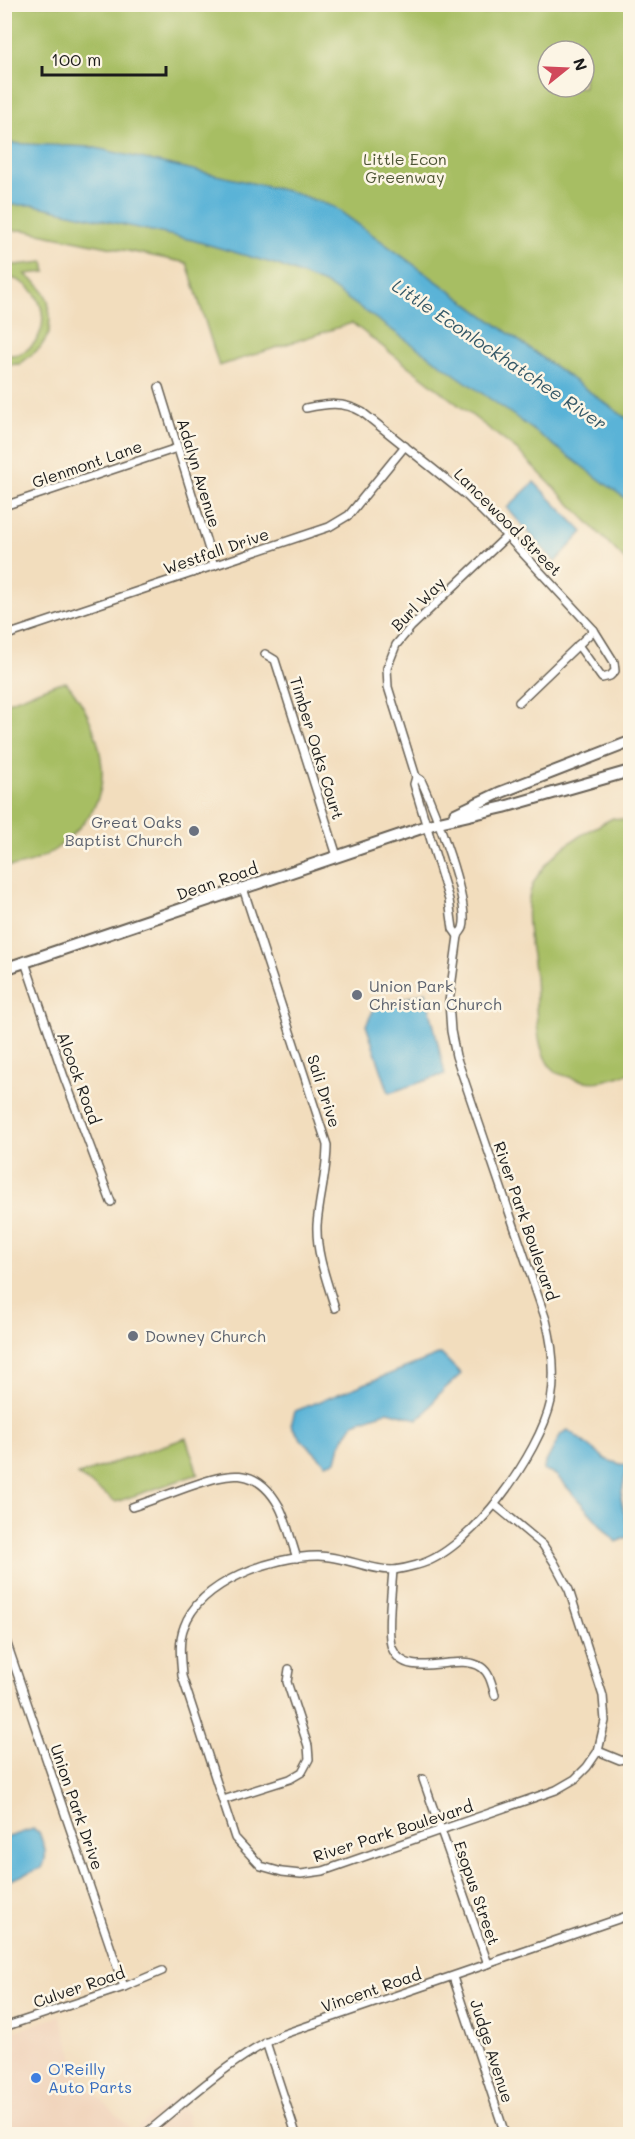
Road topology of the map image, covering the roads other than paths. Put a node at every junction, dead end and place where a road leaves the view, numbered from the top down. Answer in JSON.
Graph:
{"nodes":[{"id":1,"x":159,"y":387,"type":"dead end"},
{"id":2,"x":306,"y":408,"type":"dead end"},
{"id":3,"x":405,"y":446,"type":"junction"},
{"id":4,"x":177,"y":447,"type":"junction"},
{"id":5,"x":4,"y":506,"type":"edge"},
{"id":6,"x":507,"y":536,"type":"junction"},
{"id":7,"x":214,"y":566,"type":"junction"},
{"id":8,"x":594,"y":630,"type":"junction"},
{"id":9,"x":4,"y":636,"type":"edge"},
{"id":10,"x":578,"y":645,"type":"junction"},
{"id":11,"x":265,"y":654,"type":"dead end"},
{"id":12,"x":519,"y":702,"type":"dead end"},
{"id":13,"x":630,"y":742,"type":"edge"},
{"id":14,"x":630,"y":771,"type":"edge"},
{"id":15,"x":416,"y":777,"type":"junction"},
{"id":16,"x":439,"y":822,"type":"junction"},
{"id":17,"x":426,"y":826,"type":"junction"},
{"id":18,"x":337,"y":856,"type":"junction"},
{"id":19,"x":243,"y":888,"type":"junction"},
{"id":20,"x":458,"y":936,"type":"junction"},
{"id":21,"x":25,"y":962,"type":"junction"},
{"id":22,"x":4,"y":969,"type":"edge"},
{"id":23,"x":111,"y":1202,"type":"dead end"},
{"id":24,"x":335,"y":1308,"type":"dead end"},
{"id":25,"x":495,"y":1505,"type":"junction"},
{"id":26,"x":132,"y":1507,"type":"dead end"},
{"id":27,"x":297,"y":1558,"type":"junction"},
{"id":28,"x":393,"y":1570,"type":"junction"},
{"id":29,"x":4,"y":1635,"type":"edge"},
{"id":30,"x":289,"y":1669,"type":"dead end"},
{"id":31,"x":495,"y":1695,"type":"dead end"},
{"id":32,"x":598,"y":1751,"type":"junction"},
{"id":33,"x":620,"y":1760,"type":"dead end"},
{"id":34,"x":423,"y":1779,"type":"dead end"},
{"id":35,"x":223,"y":1800,"type":"junction"},
{"id":36,"x":441,"y":1831,"type":"junction"},
{"id":37,"x":630,"y":1915,"type":"edge"},
{"id":38,"x":488,"y":1964,"type":"junction"},
{"id":39,"x":162,"y":1971,"type":"dead end"},
{"id":40,"x":453,"y":1977,"type":"junction"},
{"id":41,"x":124,"y":1987,"type":"junction"},
{"id":42,"x":4,"y":2027,"type":"edge"},
{"id":43,"x":266,"y":2042,"type":"junction"},
{"id":44,"x":145,"y":2134,"type":"edge"},
{"id":45,"x":296,"y":2134,"type":"edge"},
{"id":46,"x":505,"y":2134,"type":"edge"}],
"edges":[{"from":1,"to":4,"type":"street","name":"Adalyn Avenue"},
{"from":2,"to":3,"type":"street","name":"Lancewood Street"},
{"from":3,"to":6,"type":"street","name":"Lancewood Street"},
{"from":3,"to":7,"type":"street","name":"Westfall Drive"},
{"from":4,"to":5,"type":"street","name":"Glenmont Lane"},
{"from":4,"to":7,"type":"street","name":"Adalyn Avenue"},
{"from":6,"to":8,"type":"street","name":"Lancewood Street"},
{"from":6,"to":15,"type":"street","name":"Burl Way"},
{"from":7,"to":9,"type":"street","name":"Westfall Drive"},
{"from":8,"to":10,"type":"street"},
{"from":8,"to":10,"type":"street","name":"Lancewood Street"},
{"from":10,"to":12,"type":"street"},
{"from":11,"to":18,"type":"street","name":"Timber Oaks Court"},
{"from":13,"to":16,"type":"main road","name":"Dean Road"},
{"from":14,"to":16,"type":"main road","name":"Dean Road"},
{"from":15,"to":16,"type":"street","name":"Burl Way"},
{"from":15,"to":17,"type":"street","name":"Burl Way"},
{"from":16,"to":17,"type":"main road","name":"Dean Road"},
{"from":16,"to":20,"type":"street","name":"River Park Boulevard"},
{"from":17,"to":18,"type":"main road","name":"Dean Road"},
{"from":17,"to":20,"type":"street","name":"River Park Boulevard"},
{"from":18,"to":19,"type":"main road","name":"Dean Road"},
{"from":19,"to":21,"type":"main road","name":"Dean Road"},
{"from":19,"to":24,"type":"street","name":"Sali Drive"},
{"from":20,"to":25,"type":"street","name":"River Park Boulevard"},
{"from":21,"to":22,"type":"main road","name":"Dean Road"},
{"from":21,"to":23,"type":"street","name":"Alcock Road"},
{"from":25,"to":28,"type":"street","name":"River Park Boulevard"},
{"from":25,"to":32,"type":"street","name":"River Park Boulevard"},
{"from":26,"to":27,"type":"street"},
{"from":27,"to":28,"type":"street","name":"River Park Boulevard"},
{"from":27,"to":35,"type":"street","name":"River Park Boulevard"},
{"from":28,"to":31,"type":"street"},
{"from":29,"to":41,"type":"street","name":"Union Park Drive"},
{"from":30,"to":35,"type":"street"},
{"from":32,"to":33,"type":"street"},
{"from":32,"to":36,"type":"street","name":"River Park Boulevard"},
{"from":34,"to":36,"type":"street","name":"Esopus Street"},
{"from":35,"to":36,"type":"street","name":"River Park Boulevard"},
{"from":36,"to":38,"type":"street","name":"Esopus Street"},
{"from":37,"to":38,"type":"street","name":"Vincent Road"},
{"from":38,"to":40,"type":"street","name":"Vincent Road"},
{"from":39,"to":41,"type":"street","name":"Culver Road"},
{"from":40,"to":43,"type":"street","name":"Vincent Road"},
{"from":40,"to":46,"type":"street","name":"Judge Avenue"},
{"from":41,"to":42,"type":"street","name":"Culver Road"},
{"from":43,"to":44,"type":"street","name":"Vincent Road"},
{"from":43,"to":45,"type":"street"}]}
